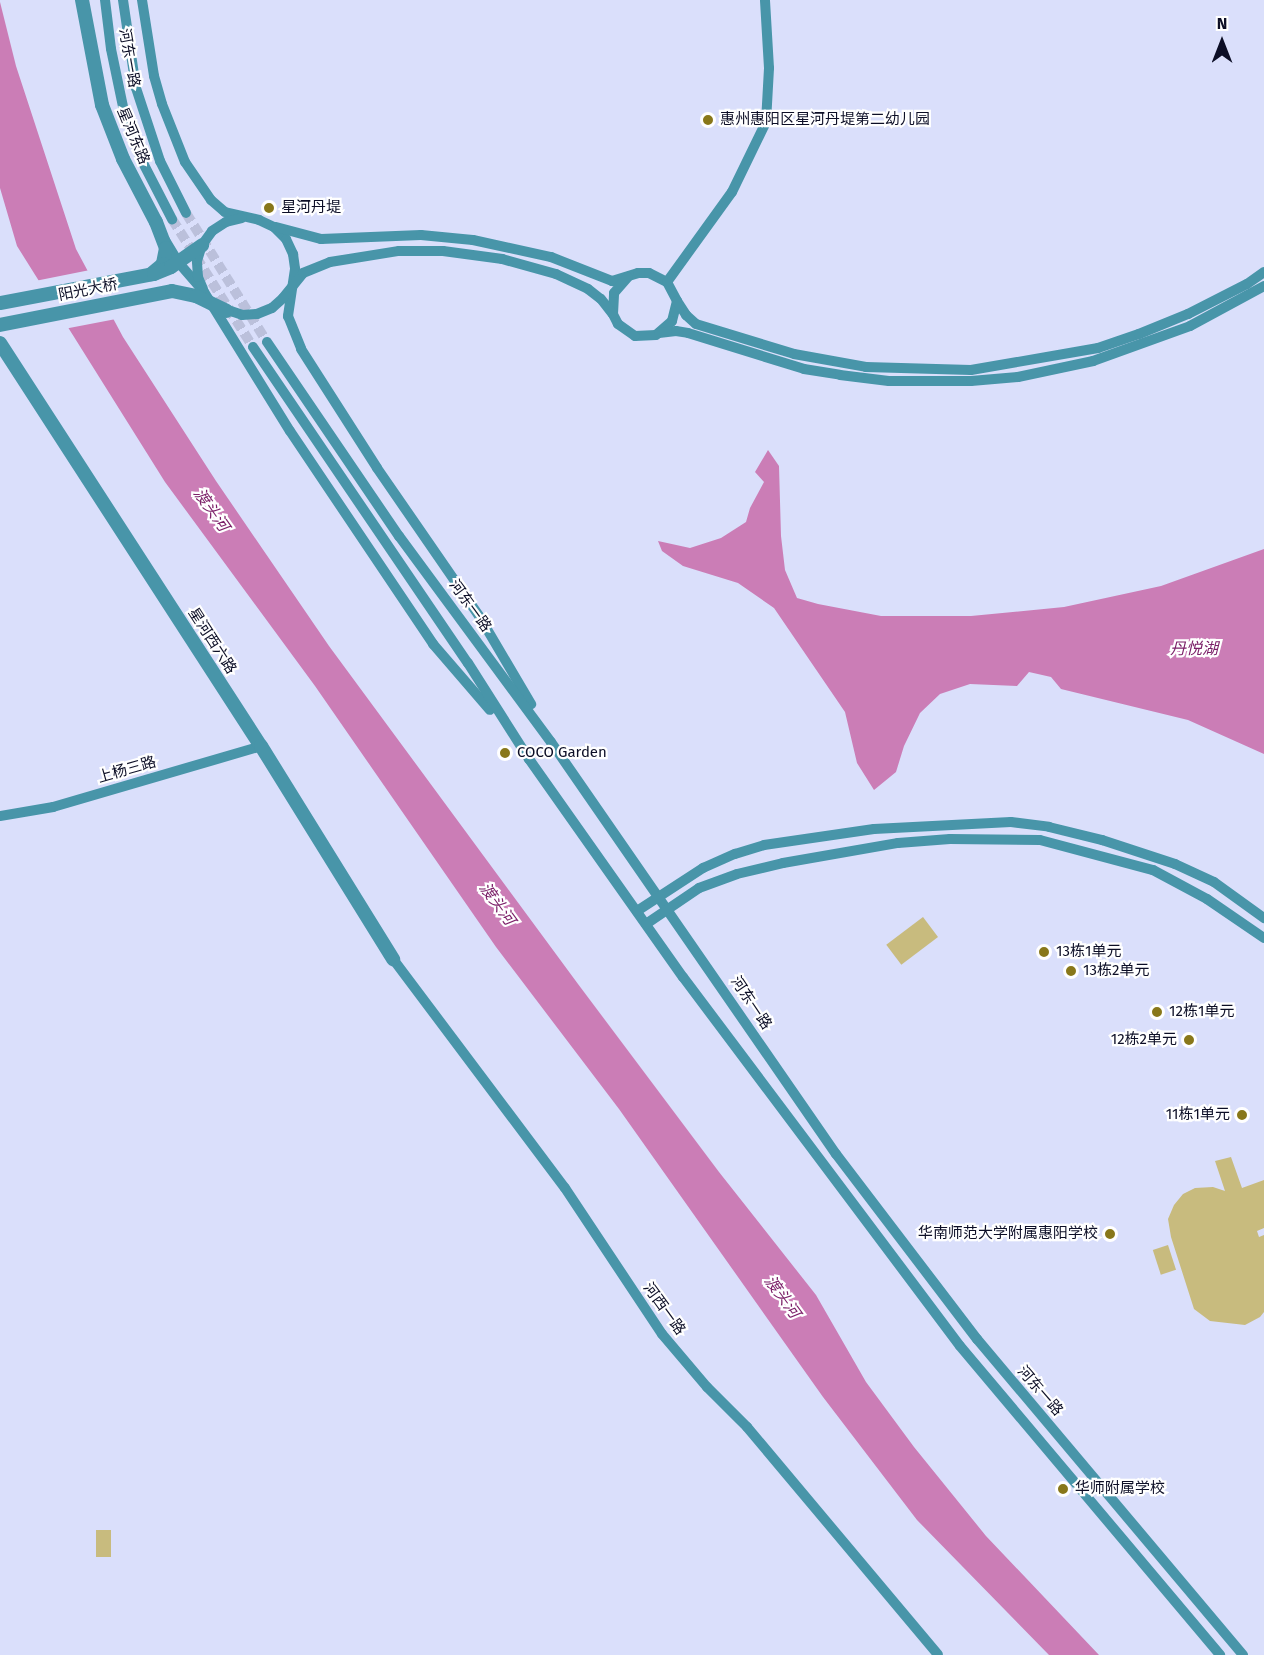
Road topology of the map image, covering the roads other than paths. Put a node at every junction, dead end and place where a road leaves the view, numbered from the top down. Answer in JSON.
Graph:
{"nodes":[{"id":1,"x":82,"y":0,"type":"edge"},
{"id":2,"x":105,"y":0,"type":"edge"},
{"id":3,"x":123,"y":0,"type":"edge"},
{"id":4,"x":142,"y":0,"type":"edge"},
{"id":5,"x":765,"y":0,"type":"edge"},
{"id":6,"x":186,"y":213,"type":"tunnel mouth"},
{"id":7,"x":242,"y":218,"type":"junction"},
{"id":8,"x":172,"y":219,"type":"tunnel mouth"},
{"id":9,"x":156,"y":222,"type":"junction"},
{"id":10,"x":274,"y":227,"type":"junction"},
{"id":11,"x":202,"y":245,"type":"junction"},
{"id":12,"x":178,"y":262,"type":"junction"},
{"id":13,"x":1264,"y":272,"type":"edge"},
{"id":14,"x":151,"y":274,"type":"junction"},
{"id":15,"x":628,"y":277,"type":"junction"},
{"id":16,"x":667,"y":282,"type":"junction"},
{"id":17,"x":291,"y":285,"type":"junction"},
{"id":18,"x":1264,"y":286,"type":"edge"},
{"id":19,"x":207,"y":297,"type":"junction"},
{"id":20,"x":676,"y":301,"type":"junction"},
{"id":21,"x":0,"y":303,"type":"edge"},
{"id":22,"x":227,"y":311,"type":"joint"},
{"id":23,"x":613,"y":314,"type":"junction"},
{"id":24,"x":0,"y":325,"type":"edge"},
{"id":25,"x":659,"y":333,"type":"junction"},
{"id":26,"x":267,"y":342,"type":"tunnel mouth"},
{"id":27,"x":0,"y":343,"type":"edge"},
{"id":28,"x":252,"y":347,"type":"tunnel mouth"},
{"id":29,"x":516,"y":740,"type":"junction"},
{"id":30,"x":551,"y":742,"type":"junction"},
{"id":31,"x":261,"y":746,"type":"junction"},
{"id":32,"x":0,"y":816,"type":"edge"},
{"id":33,"x":659,"y":896,"type":"junction"},
{"id":34,"x":668,"y":909,"type":"junction"},
{"id":35,"x":637,"y":911,"type":"junction"},
{"id":36,"x":1264,"y":918,"type":"edge"},
{"id":37,"x":646,"y":924,"type":"junction"},
{"id":38,"x":1264,"y":938,"type":"edge"},
{"id":39,"x":393,"y":959,"type":"joint"},
{"id":40,"x":938,"y":1655,"type":"edge"},
{"id":41,"x":1220,"y":1655,"type":"edge"},
{"id":42,"x":1243,"y":1655,"type":"edge"}],
"edges":[{"from":1,"to":9,"type":"street","name":"星河东路"},
{"from":2,"to":8,"type":"street","name":"河东一路"},
{"from":3,"to":6,"type":"street","name":"河东一路"},
{"from":4,"to":7,"type":"street"},
{"from":5,"to":16,"type":"street"},
{"from":7,"to":10,"type":"street"},
{"from":7,"to":11,"type":"street"},
{"from":9,"to":12,"type":"street"},
{"from":9,"to":14,"type":"street","name":"星河东路"},
{"from":10,"to":15,"type":"street"},
{"from":10,"to":17,"type":"street"},
{"from":11,"to":12,"type":"street","name":"阳光大桥"},
{"from":11,"to":19,"type":"street"},
{"from":12,"to":14,"type":"street","name":"阳光大桥"},
{"from":12,"to":19,"type":"street"},
{"from":13,"to":20,"type":"street"},
{"from":14,"to":21,"type":"street","name":"阳光大桥"},
{"from":15,"to":16,"type":"street"},
{"from":15,"to":23,"type":"street"},
{"from":16,"to":20,"type":"street"},
{"from":17,"to":22,"type":"street"},
{"from":17,"to":23,"type":"street"},
{"from":17,"to":30,"type":"street"},
{"from":18,"to":25,"type":"street"},
{"from":19,"to":22,"type":"street"},
{"from":19,"to":24,"type":"street","name":"阳光大桥"},
{"from":19,"to":29,"type":"street"},
{"from":20,"to":25,"type":"street"},
{"from":23,"to":25,"type":"street"},
{"from":26,"to":30,"type":"street","name":"河东一路"},
{"from":27,"to":31,"type":"street","name":"星河西六路"},
{"from":28,"to":29,"type":"street","name":"河东一路"},
{"from":29,"to":35,"type":"street","name":"河东一路"},
{"from":30,"to":33,"type":"street","name":"河东一路"},
{"from":31,"to":32,"type":"street","name":"上杨三路"},
{"from":31,"to":39,"type":"street","name":"星河西六路"},
{"from":33,"to":34,"type":"street","name":"河东一路"},
{"from":33,"to":35,"type":"street"},
{"from":33,"to":36,"type":"street"},
{"from":34,"to":37,"type":"street"},
{"from":34,"to":38,"type":"street"},
{"from":34,"to":42,"type":"street","name":"河东一路"},
{"from":35,"to":37,"type":"street","name":"河东一路"},
{"from":37,"to":41,"type":"street","name":"河东一路"},
{"from":39,"to":40,"type":"street","name":"河西一路"}]}
